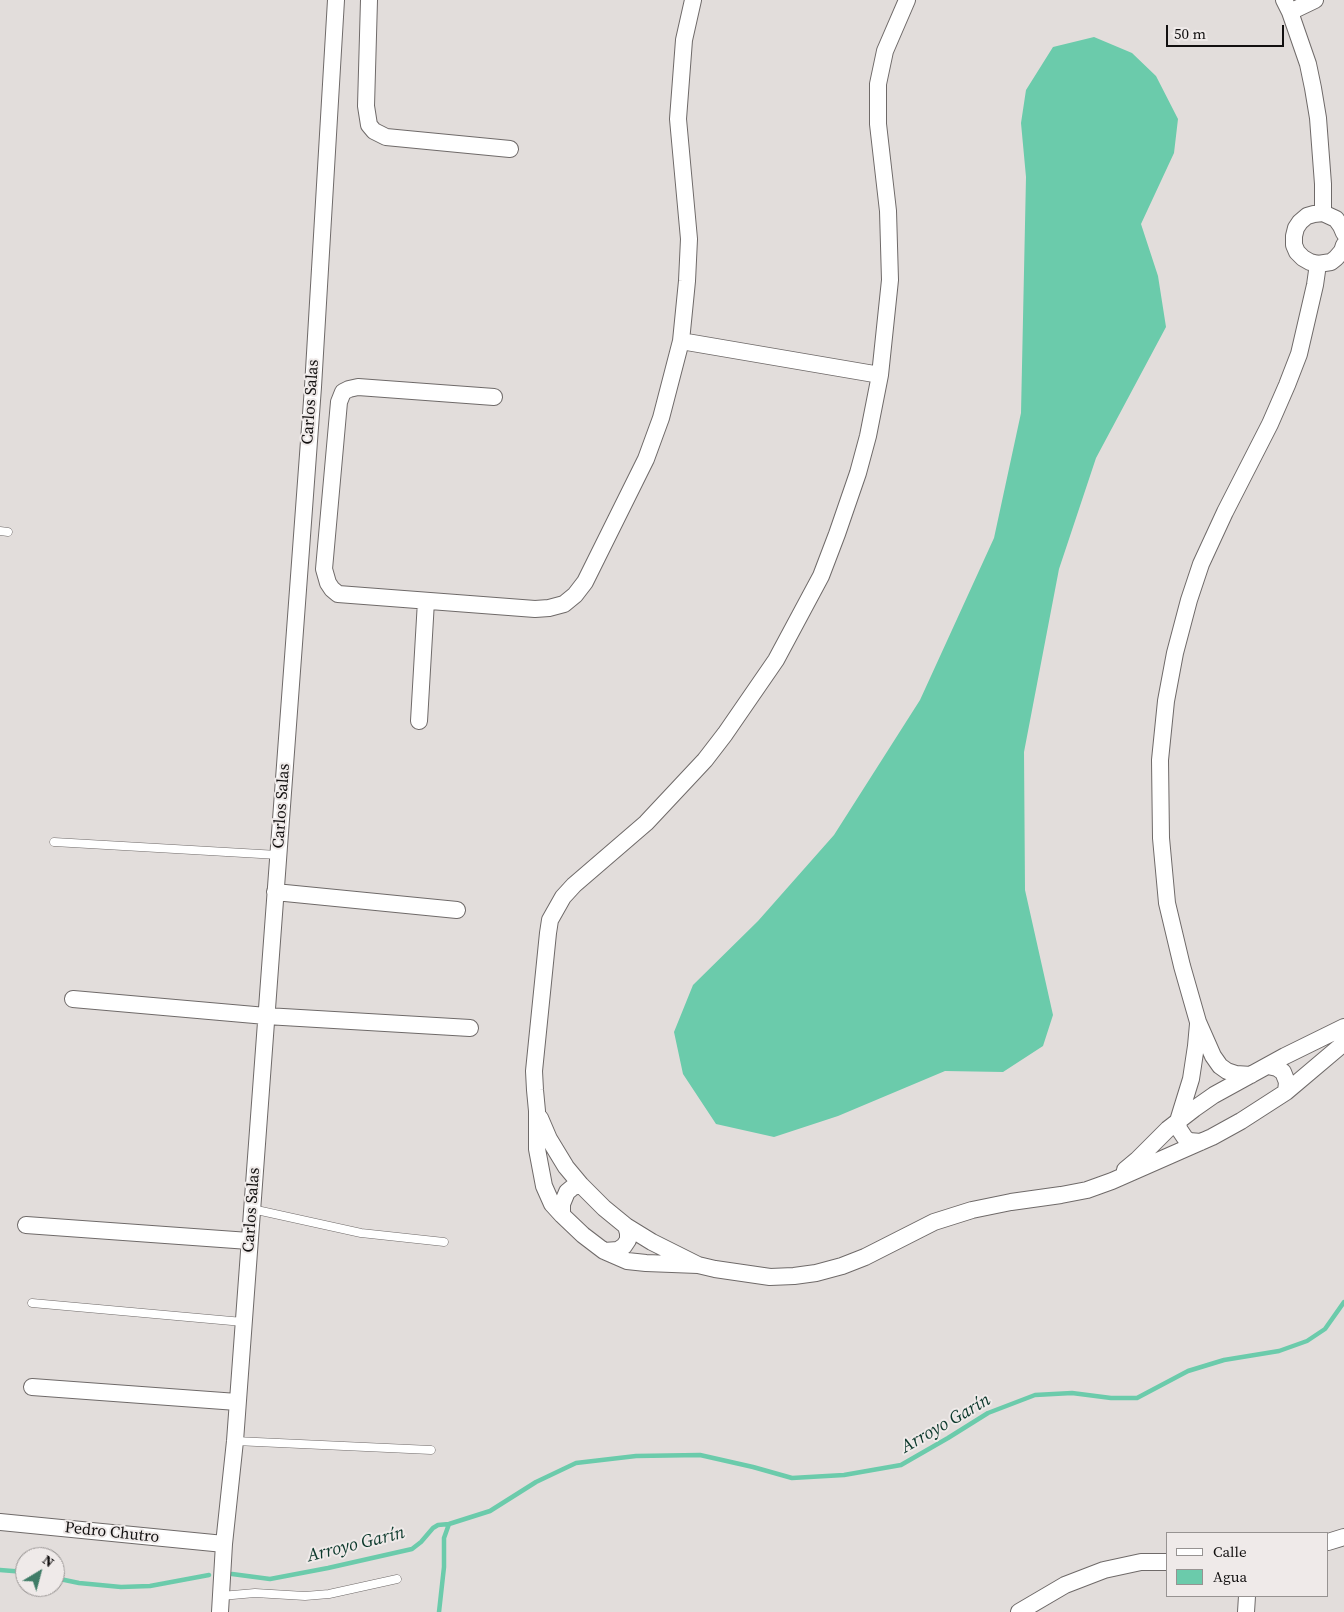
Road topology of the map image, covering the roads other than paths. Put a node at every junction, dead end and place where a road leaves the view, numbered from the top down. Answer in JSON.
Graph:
{"nodes":[{"id":1,"x":336,"y":0,"type":"edge"},
{"id":2,"x":369,"y":0,"type":"edge"},
{"id":3,"x":693,"y":0,"type":"edge"},
{"id":4,"x":906,"y":0,"type":"edge"},
{"id":5,"x":1315,"y":0,"type":"edge"},
{"id":6,"x":1287,"y":6,"type":"edge"},
{"id":7,"x":510,"y":149,"type":"dead end"},
{"id":8,"x":1337,"y":222,"type":"edge"},
{"id":9,"x":1341,"y":253,"type":"edge"},
{"id":10,"x":1318,"y":264,"type":"junction"},
{"id":11,"x":682,"y":341,"type":"junction"},
{"id":12,"x":880,"y":375,"type":"junction"},
{"id":13,"x":494,"y":397,"type":"dead end"},
{"id":14,"x":426,"y":600,"type":"junction"},
{"id":15,"x":419,"y":721,"type":"dead end"},
{"id":16,"x":54,"y":842,"type":"dead end"},
{"id":17,"x":278,"y":855,"type":"junction"},
{"id":18,"x":275,"y":892,"type":"junction"},
{"id":19,"x":457,"y":910,"type":"dead end"},
{"id":20,"x":73,"y":1000,"type":"dead end"},
{"id":21,"x":266,"y":1016,"type":"junction"},
{"id":22,"x":1198,"y":1022,"type":"junction"},
{"id":23,"x":1344,"y":1027,"type":"edge"},
{"id":24,"x":470,"y":1028,"type":"dead end"},
{"id":25,"x":1344,"y":1043,"type":"edge"},
{"id":26,"x":1268,"y":1066,"type":"junction"},
{"id":27,"x":1251,"y":1075,"type":"junction"},
{"id":28,"x":1286,"y":1092,"type":"junction"},
{"id":29,"x":537,"y":1110,"type":"junction"},
{"id":30,"x":1178,"y":1121,"type":"junction"},
{"id":31,"x":1201,"y":1142,"type":"junction"},
{"id":32,"x":1112,"y":1181,"type":"junction"},
{"id":33,"x":580,"y":1185,"type":"junction"},
{"id":34,"x":252,"y":1209,"type":"junction"},
{"id":35,"x":562,"y":1215,"type":"junction"},
{"id":36,"x":26,"y":1225,"type":"dead end"},
{"id":37,"x":626,"y":1226,"type":"junction"},
{"id":38,"x":250,"y":1240,"type":"junction"},
{"id":39,"x":444,"y":1242,"type":"dead end"},
{"id":40,"x":604,"y":1250,"type":"junction"},
{"id":41,"x":698,"y":1265,"type":"junction"},
{"id":42,"x":32,"y":1303,"type":"dead end"},
{"id":43,"x":243,"y":1322,"type":"junction"},
{"id":44,"x":32,"y":1387,"type":"dead end"},
{"id":45,"x":237,"y":1402,"type":"junction"},
{"id":46,"x":234,"y":1441,"type":"junction"},
{"id":47,"x":431,"y":1450,"type":"dead end"},
{"id":48,"x":0,"y":1522,"type":"edge"},
{"id":49,"x":1344,"y":1537,"type":"edge"},
{"id":50,"x":1329,"y":1542,"type":"edge"},
{"id":51,"x":224,"y":1544,"type":"junction"},
{"id":52,"x":1166,"y":1562,"type":"edge"},
{"id":53,"x":397,"y":1579,"type":"dead end"},
{"id":54,"x":1248,"y":1597,"type":"edge"},
{"id":55,"x":220,"y":1604,"type":"edge"},
{"id":56,"x":1023,"y":1611,"type":"edge"},
{"id":57,"x":1246,"y":1612,"type":"edge"}],
"edges":[{"from":1,"to":17,"type":"street","name":"Carlos Salas"},
{"from":2,"to":7,"type":"street"},
{"from":3,"to":11,"type":"street"},
{"from":4,"to":12,"type":"street"},
{"from":5,"to":6,"type":"street"},
{"from":6,"to":8,"type":"street"},
{"from":8,"to":10,"type":"street"},
{"from":9,"to":10,"type":"street"},
{"from":10,"to":22,"type":"street"},
{"from":11,"to":12,"type":"street"},
{"from":11,"to":14,"type":"street"},
{"from":12,"to":29,"type":"street"},
{"from":13,"to":14,"type":"street"},
{"from":14,"to":15,"type":"street"},
{"from":16,"to":17,"type":"lane"},
{"from":17,"to":18,"type":"street","name":"Carlos Salas"},
{"from":18,"to":19,"type":"street"},
{"from":18,"to":21,"type":"street","name":"Carlos Salas"},
{"from":20,"to":21,"type":"street"},
{"from":21,"to":24,"type":"street"},
{"from":21,"to":34,"type":"street","name":"Carlos Salas"},
{"from":22,"to":27,"type":"street"},
{"from":22,"to":30,"type":"street"},
{"from":23,"to":26,"type":"street"},
{"from":25,"to":28,"type":"street"},
{"from":26,"to":27,"type":"street"},
{"from":26,"to":28,"type":"street"},
{"from":27,"to":30,"type":"street"},
{"from":28,"to":31,"type":"street"},
{"from":29,"to":33,"type":"street"},
{"from":29,"to":35,"type":"street"},
{"from":30,"to":31,"type":"street"},
{"from":30,"to":32,"type":"street"},
{"from":31,"to":32,"type":"street"},
{"from":32,"to":41,"type":"street"},
{"from":33,"to":35,"type":"street"},
{"from":33,"to":37,"type":"street"},
{"from":34,"to":38,"type":"street","name":"Carlos Salas"},
{"from":34,"to":39,"type":"lane"},
{"from":35,"to":40,"type":"street"},
{"from":36,"to":38,"type":"street"},
{"from":37,"to":40,"type":"street"},
{"from":37,"to":41,"type":"street"},
{"from":38,"to":43,"type":"street","name":"Carlos Salas"},
{"from":40,"to":41,"type":"street"},
{"from":42,"to":43,"type":"lane"},
{"from":43,"to":45,"type":"street","name":"Carlos Salas"},
{"from":44,"to":45,"type":"street"},
{"from":45,"to":46,"type":"street","name":"Carlos Salas"},
{"from":46,"to":47,"type":"lane"},
{"from":46,"to":51,"type":"street","name":"Carlos Salas"},
{"from":48,"to":51,"type":"street","name":"Pedro Chutro"},
{"from":49,"to":50,"type":"street"},
{"from":51,"to":55,"type":"street","name":"Carlos Salas"},
{"from":52,"to":56,"type":"street"},
{"from":53,"to":55,"type":"lane"},
{"from":54,"to":57,"type":"street"}]}
